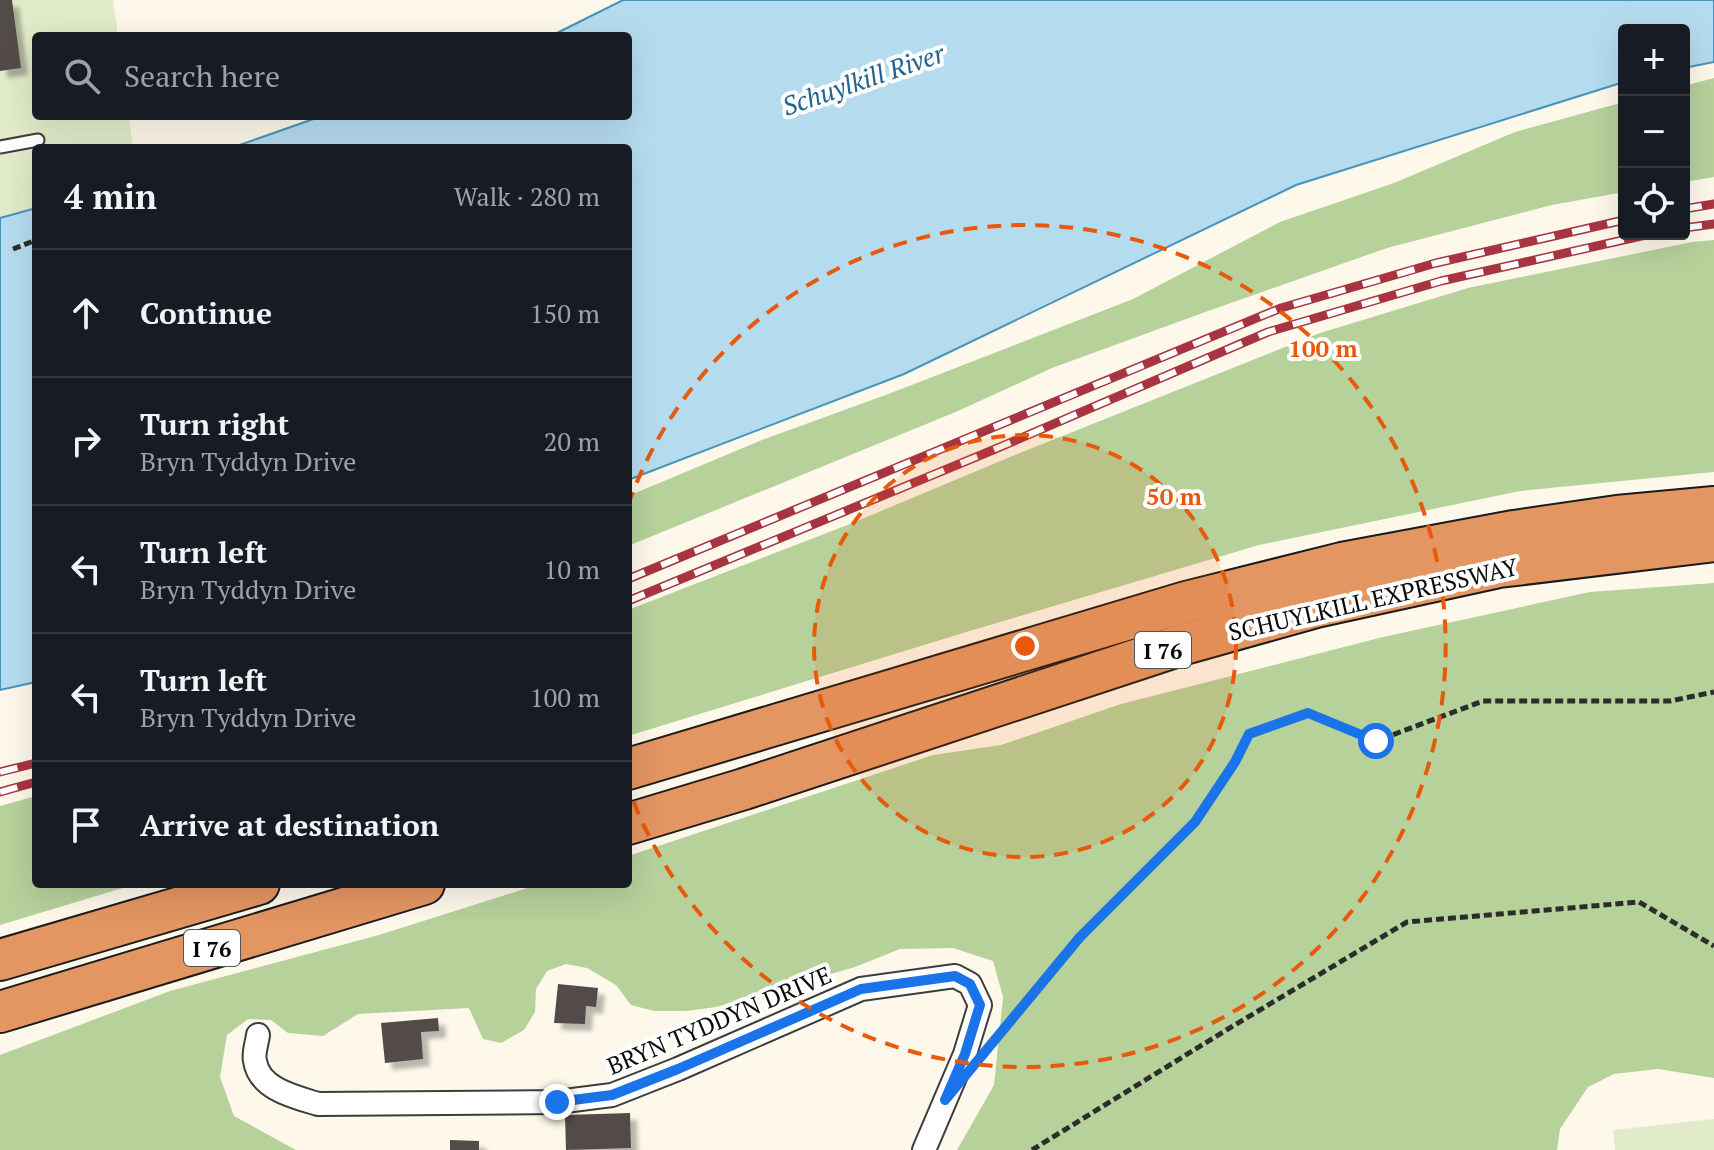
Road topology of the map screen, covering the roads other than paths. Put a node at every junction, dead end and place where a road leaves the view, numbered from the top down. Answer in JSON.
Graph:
{"nodes":[{"id":1,"x":38,"y":140,"type":"dead end"},
{"id":2,"x":0,"y":147,"type":"edge"},
{"id":3,"x":1714,"y":507,"type":"edge"},
{"id":4,"x":1714,"y":541,"type":"edge"},
{"id":5,"x":632,"y":768,"type":"edge"},
{"id":6,"x":632,"y":823,"type":"edge"},
{"id":7,"x":245,"y":888,"type":"edge"},
{"id":8,"x":411,"y":888,"type":"edge"},
{"id":9,"x":0,"y":960,"type":"edge"},
{"id":10,"x":0,"y":1012,"type":"edge"},
{"id":11,"x":258,"y":1035,"type":"dead end"},
{"id":12,"x":924,"y":1150,"type":"edge"}],
"edges":[{"from":1,"to":2,"type":"lane"},
{"from":3,"to":5,"type":"highway","name":"SCHUYLKILL EXPRESSWAY","number":"I 76"},
{"from":4,"to":6,"type":"highway","name":"SCHUYLKILL EXPRESSWAY","number":"I 76"},
{"from":7,"to":9,"type":"highway","number":"I 76"},
{"from":8,"to":10,"type":"highway","number":"I 76"},
{"from":11,"to":12,"type":"street","name":"BRYN TYDDYN DRIVE"}]}
